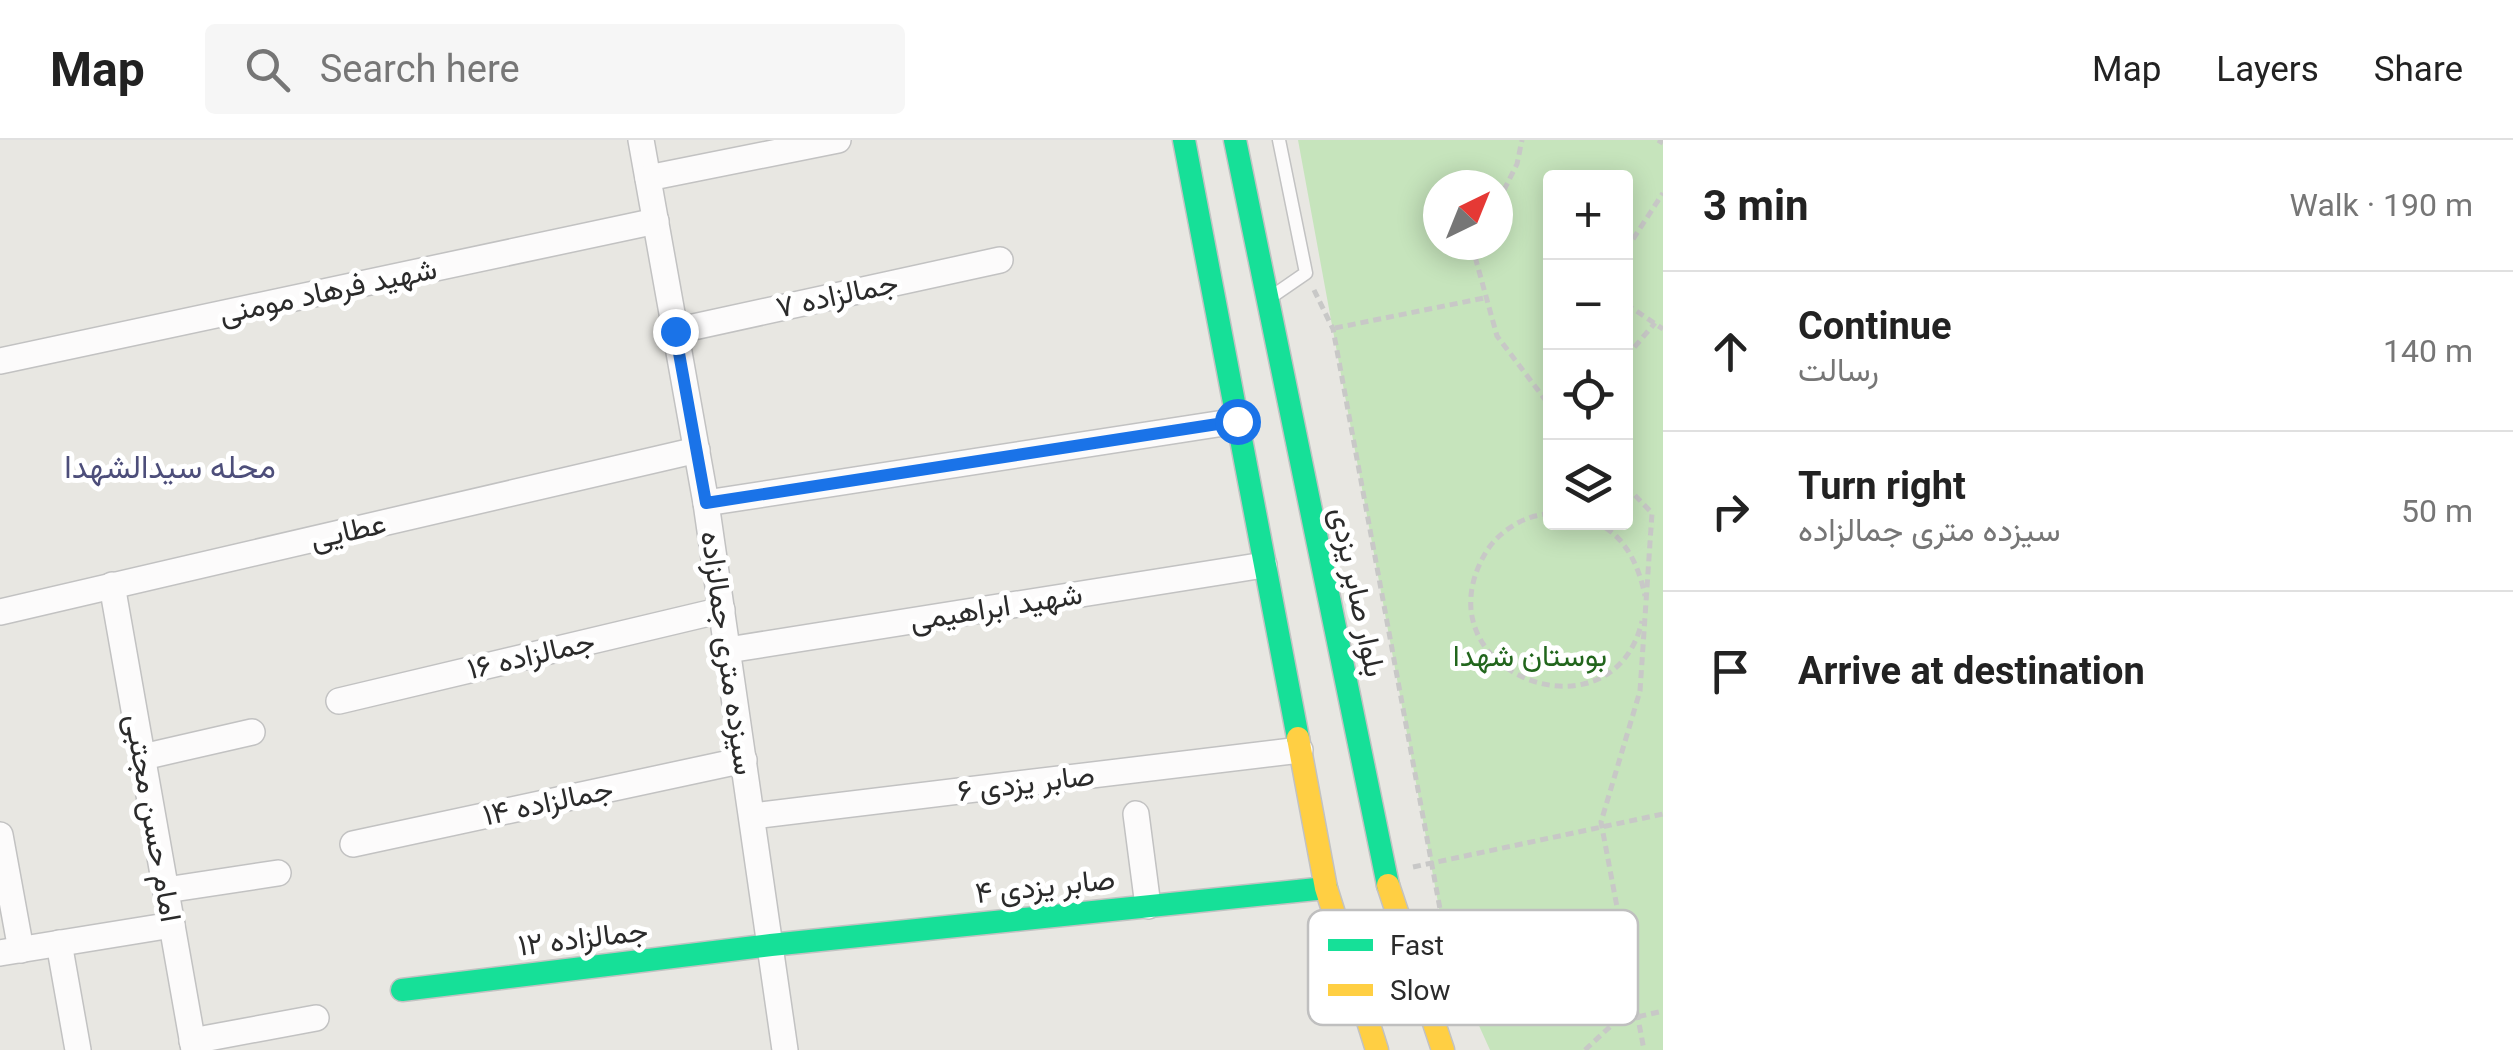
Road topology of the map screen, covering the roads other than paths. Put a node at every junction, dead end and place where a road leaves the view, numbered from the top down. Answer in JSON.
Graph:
{"nodes":[{"id":1,"x":641,"y":140,"type":"edge"},
{"id":2,"x":838,"y":140,"type":"edge"},
{"id":3,"x":1184,"y":140,"type":"edge"},
{"id":4,"x":1234,"y":140,"type":"edge"},
{"id":5,"x":1280,"y":140,"type":"edge"},
{"id":6,"x":648,"y":178,"type":"junction"},
{"id":7,"x":656,"y":221,"type":"junction"},
{"id":8,"x":1000,"y":260,"type":"dead end"},
{"id":9,"x":1267,"y":299,"type":"junction"},
{"id":10,"x":675,"y":331,"type":"junction"},
{"id":11,"x":0,"y":360,"type":"edge"},
{"id":12,"x":1237,"y":421,"type":"junction"},
{"id":13,"x":696,"y":450,"type":"junction"},
{"id":14,"x":706,"y":503,"type":"junction"},
{"id":15,"x":1264,"y":564,"type":"junction"},
{"id":16,"x":112,"y":585,"type":"junction"},
{"id":17,"x":722,"y":610,"type":"junction"},
{"id":18,"x":0,"y":612,"type":"edge"},
{"id":19,"x":728,"y":650,"type":"junction"},
{"id":20,"x":339,"y":701,"type":"dead end"},
{"id":21,"x":252,"y":732,"type":"dead end"},
{"id":22,"x":1300,"y":750,"type":"junction"},
{"id":23,"x":143,"y":757,"type":"junction"},
{"id":24,"x":744,"y":760,"type":"junction"},
{"id":25,"x":1136,"y":814,"type":"dead end"},
{"id":26,"x":752,"y":816,"type":"junction"},
{"id":27,"x":0,"y":835,"type":"edge"},
{"id":28,"x":352,"y":844,"type":"dead end"},
{"id":29,"x":278,"y":873,"type":"dead end"},
{"id":30,"x":1326,"y":888,"type":"junction"},
{"id":31,"x":166,"y":890,"type":"junction"},
{"id":32,"x":1148,"y":906,"type":"junction"},
{"id":33,"x":1333,"y":910,"type":"edge"},
{"id":34,"x":1398,"y":910,"type":"edge"},
{"id":35,"x":172,"y":924,"type":"junction"},
{"id":36,"x":59,"y":944,"type":"junction"},
{"id":37,"x":771,"y":945,"type":"junction"},
{"id":38,"x":10,"y":952,"type":"edge"},
{"id":39,"x":402,"y":990,"type":"dead end"},
{"id":40,"x":316,"y":1018,"type":"dead end"},
{"id":41,"x":1369,"y":1025,"type":"edge"},
{"id":42,"x":1435,"y":1025,"type":"edge"},
{"id":43,"x":193,"y":1046,"type":"edge"},
{"id":44,"x":78,"y":1050,"type":"edge"},
{"id":45,"x":785,"y":1050,"type":"edge"},
{"id":46,"x":1377,"y":1050,"type":"edge"},
{"id":47,"x":1443,"y":1050,"type":"edge"}],
"edges":[{"from":1,"to":6,"type":"street","name":"سیزده متری جمالزاده"},
{"from":2,"to":6,"type":"street"},
{"from":3,"to":12,"type":"main road"},
{"from":4,"to":9,"type":"main road","name":"بلوار صابر یزدی"},
{"from":5,"to":9,"type":"lane"},
{"from":6,"to":7,"type":"street","name":"سیزده متری جمالزاده"},
{"from":7,"to":10,"type":"street","name":"سیزده متری جمالزاده"},
{"from":7,"to":11,"type":"street","name":"شهید فرهاد مومنی"},
{"from":8,"to":10,"type":"street","name":"جمالزاده ۷"},
{"from":9,"to":34,"type":"main road","name":"بلوار صابر یزدی"},
{"from":10,"to":13,"type":"street","name":"سیزده متری جمالزاده"},
{"from":12,"to":14,"type":"street"},
{"from":12,"to":15,"type":"main road"},
{"from":13,"to":14,"type":"street","name":"سیزده متری جمالزاده"},
{"from":13,"to":16,"type":"street","name":"عطایی"},
{"from":14,"to":17,"type":"street","name":"سیزده متری جمالزاده"},
{"from":15,"to":19,"type":"street","name":"شهید ابراهیمی"},
{"from":15,"to":22,"type":"main road"},
{"from":16,"to":18,"type":"street","name":"عطایی"},
{"from":16,"to":23,"type":"street","name":"امام حسن مجتبی"},
{"from":17,"to":19,"type":"street","name":"سیزده متری جمالزاده"},
{"from":17,"to":20,"type":"street","name":"جمالزاده ۱۶"},
{"from":19,"to":24,"type":"street","name":"سیزده متری جمالزاده"},
{"from":21,"to":23,"type":"street"},
{"from":22,"to":26,"type":"street","name":"صابر یزدی ۶"},
{"from":22,"to":30,"type":"main road"},
{"from":23,"to":31,"type":"street","name":"امام حسن مجتبی"},
{"from":24,"to":26,"type":"street","name":"سیزده متری جمالزاده"},
{"from":24,"to":28,"type":"street","name":"جمالزاده ۱۴"},
{"from":25,"to":32,"type":"street"},
{"from":26,"to":37,"type":"street","name":"سیزده متری جمالزاده"},
{"from":27,"to":38,"type":"street"},
{"from":29,"to":31,"type":"street"},
{"from":30,"to":32,"type":"main road","name":"صابر یزدی ۴"},
{"from":30,"to":33,"type":"main road"},
{"from":31,"to":35,"type":"street","name":"امام حسن مجتبی"},
{"from":32,"to":37,"type":"main road","name":"صابر یزدی ۴"},
{"from":35,"to":36,"type":"street"},
{"from":35,"to":43,"type":"street","name":"امام حسن مجتبی"},
{"from":36,"to":38,"type":"street"},
{"from":36,"to":44,"type":"street"},
{"from":37,"to":39,"type":"main road","name":"جمالزاده ۱۲"},
{"from":37,"to":45,"type":"street","name":"سیزده متری جمالزاده"},
{"from":40,"to":43,"type":"street"},
{"from":41,"to":46,"type":"main road"},
{"from":42,"to":47,"type":"main road","name":"بلوار صابر یزدی"}]}
